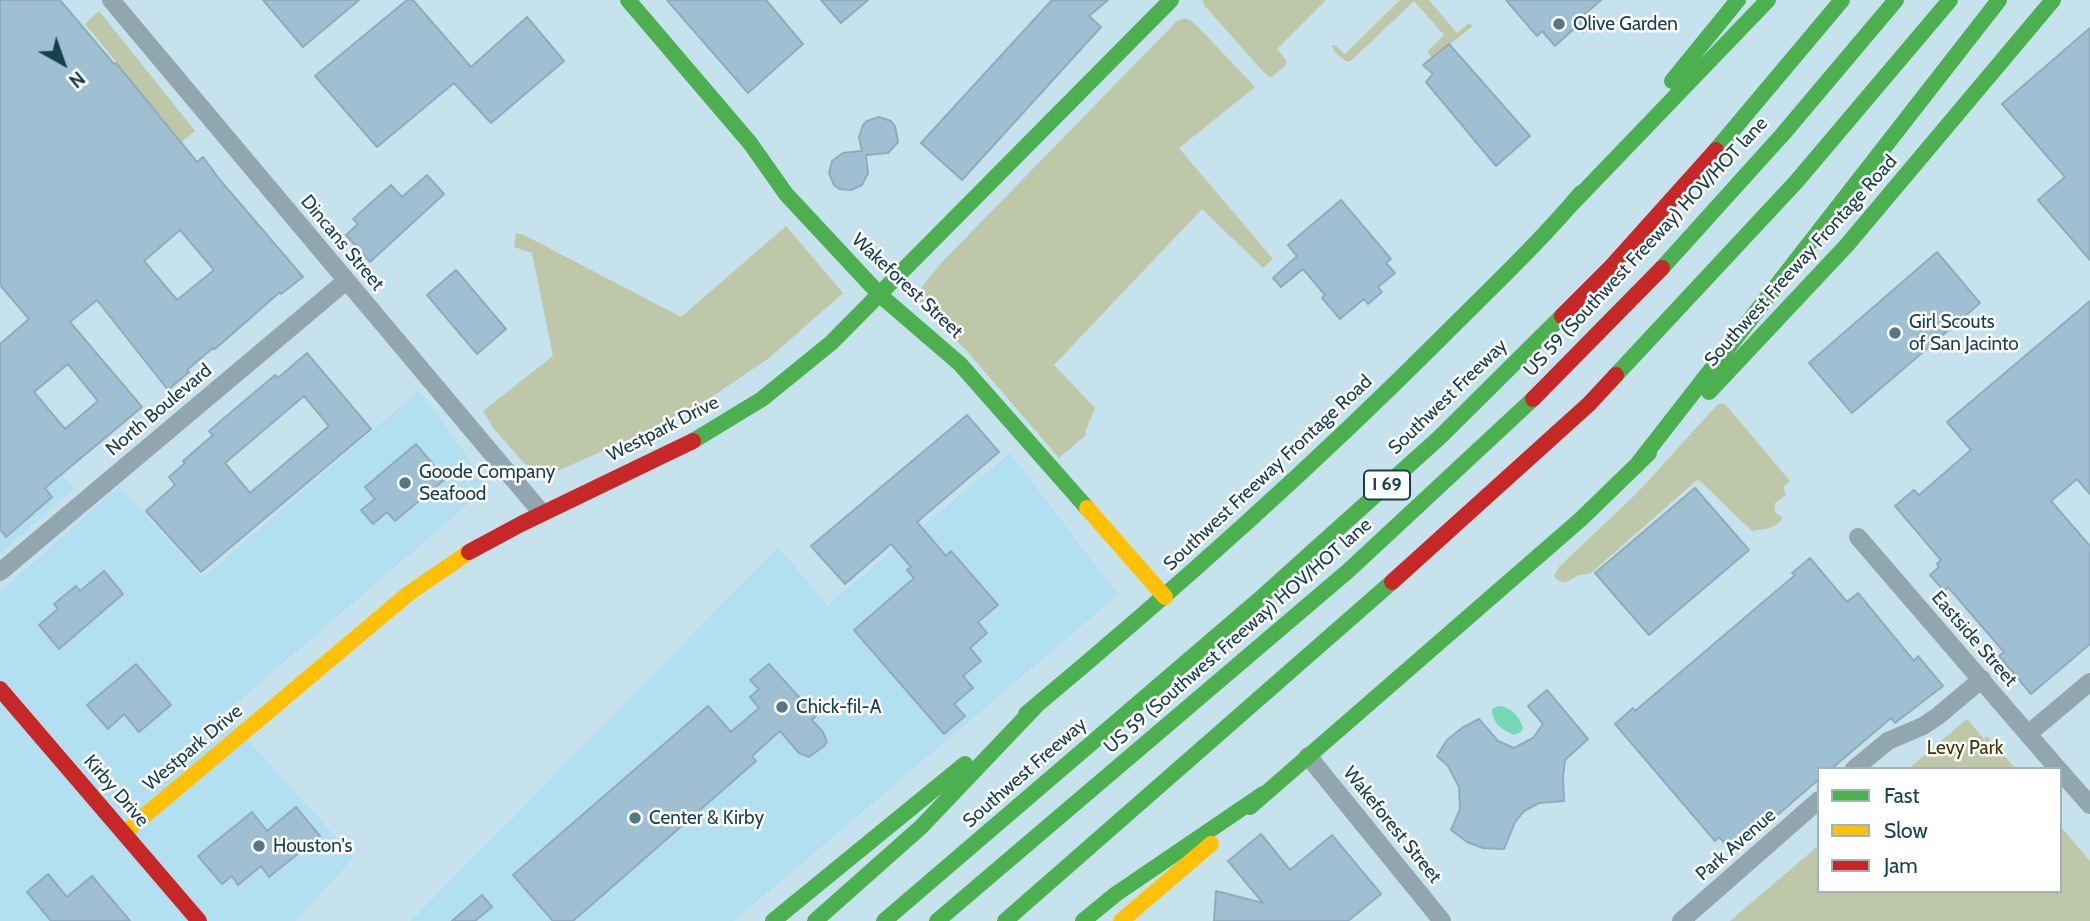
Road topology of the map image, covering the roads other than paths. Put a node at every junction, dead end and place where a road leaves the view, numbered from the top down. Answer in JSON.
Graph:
{"nodes":[{"id":1,"x":111,"y":0,"type":"edge"},
{"id":2,"x":628,"y":0,"type":"edge"},
{"id":3,"x":1171,"y":0,"type":"edge"},
{"id":4,"x":1738,"y":0,"type":"edge"},
{"id":5,"x":1768,"y":0,"type":"edge"},
{"id":6,"x":1842,"y":0,"type":"edge"},
{"id":7,"x":1896,"y":0,"type":"edge"},
{"id":8,"x":1950,"y":0,"type":"edge"},
{"id":9,"x":1999,"y":0,"type":"edge"},
{"id":10,"x":2053,"y":0,"type":"edge"},
{"id":11,"x":1569,"y":207,"type":"junction"},
{"id":12,"x":346,"y":281,"type":"junction"},
{"id":13,"x":881,"y":296,"type":"junction"},
{"id":14,"x":1636,"y":466,"type":"junction"},
{"id":15,"x":541,"y":512,"type":"junction"},
{"id":16,"x":1858,"y":537,"type":"dead end"},
{"id":17,"x":0,"y":572,"type":"edge"},
{"id":18,"x":1166,"y":597,"type":"junction"},
{"id":19,"x":1982,"y":679,"type":"junction"},
{"id":20,"x":2090,"y":682,"type":"edge"},
{"id":21,"x":0,"y":689,"type":"edge"},
{"id":22,"x":1038,"y":704,"type":"junction"},
{"id":23,"x":2028,"y":734,"type":"junction"},
{"id":24,"x":1308,"y":756,"type":"junction"},
{"id":25,"x":1856,"y":767,"type":"edge"},
{"id":26,"x":2056,"y":767,"type":"edge"},
{"id":27,"x":2062,"y":773,"type":"edge"},
{"id":28,"x":1263,"y":794,"type":"junction"},
{"id":29,"x":1817,"y":802,"type":"edge"},
{"id":30,"x":2090,"y":806,"type":"edge"},
{"id":31,"x":124,"y":833,"type":"junction"},
{"id":32,"x":199,"y":921,"type":"edge"},
{"id":33,"x":773,"y":921,"type":"edge"},
{"id":34,"x":815,"y":921,"type":"edge"},
{"id":35,"x":884,"y":921,"type":"edge"},
{"id":36,"x":937,"y":921,"type":"edge"},
{"id":37,"x":1005,"y":921,"type":"edge"},
{"id":38,"x":1083,"y":921,"type":"edge"},
{"id":39,"x":1121,"y":921,"type":"edge"},
{"id":40,"x":1442,"y":921,"type":"edge"},
{"id":41,"x":1681,"y":921,"type":"edge"}],
"edges":[{"from":1,"to":12,"type":"street","name":"Dincans Street"},
{"from":2,"to":13,"type":"main road","name":"Wakeforest Street"},
{"from":3,"to":13,"type":"main road","name":"Westpark Drive"},
{"from":4,"to":11,"type":"main road","name":"Southwest Freeway Frontage Road"},
{"from":5,"to":11,"type":"main road"},
{"from":6,"to":35,"type":"main road","name":"Southwest Freeway","number":"I 69"},
{"from":7,"to":36,"type":"main road","name":"US 59 (Southwest Freeway) HOV/HOT lane"},
{"from":8,"to":37,"type":"main road"},
{"from":9,"to":14,"type":"main road"},
{"from":10,"to":14,"type":"main road","name":"Southwest Freeway Frontage Road"},
{"from":11,"to":18,"type":"main road","name":"Southwest Freeway Frontage Road"},
{"from":12,"to":15,"type":"street","name":"Dincans Street"},
{"from":12,"to":17,"type":"street","name":"North Boulevard"},
{"from":13,"to":15,"type":"main road","name":"Westpark Drive"},
{"from":13,"to":18,"type":"main road","name":"Wakeforest Street"},
{"from":14,"to":24,"type":"main road","name":"Southwest Freeway Frontage Road"},
{"from":15,"to":31,"type":"main road","name":"Westpark Drive"},
{"from":16,"to":19,"type":"street","name":"Eastside Street"},
{"from":18,"to":22,"type":"main road","name":"Southwest Freeway Frontage Road"},
{"from":19,"to":23,"type":"street","name":"Eastside Street"},
{"from":19,"to":25,"type":"street"},
{"from":20,"to":23,"type":"street"},
{"from":21,"to":31,"type":"main road","name":"Kirby Drive"},
{"from":22,"to":33,"type":"main road","name":"Southwest Freeway Frontage Road"},
{"from":22,"to":34,"type":"main road"},
{"from":23,"to":26,"type":"street","name":"Eastside Street"},
{"from":24,"to":28,"type":"main road","name":"Southwest Freeway Frontage Road"},
{"from":24,"to":40,"type":"street","name":"Wakeforest Street"},
{"from":27,"to":30,"type":"street","name":"Eastside Street"},
{"from":28,"to":38,"type":"main road"},
{"from":28,"to":39,"type":"main road","name":"Southwest Freeway Frontage Road"},
{"from":29,"to":41,"type":"street","name":"Park Avenue"},
{"from":31,"to":32,"type":"main road","name":"Kirby Drive"}]}
